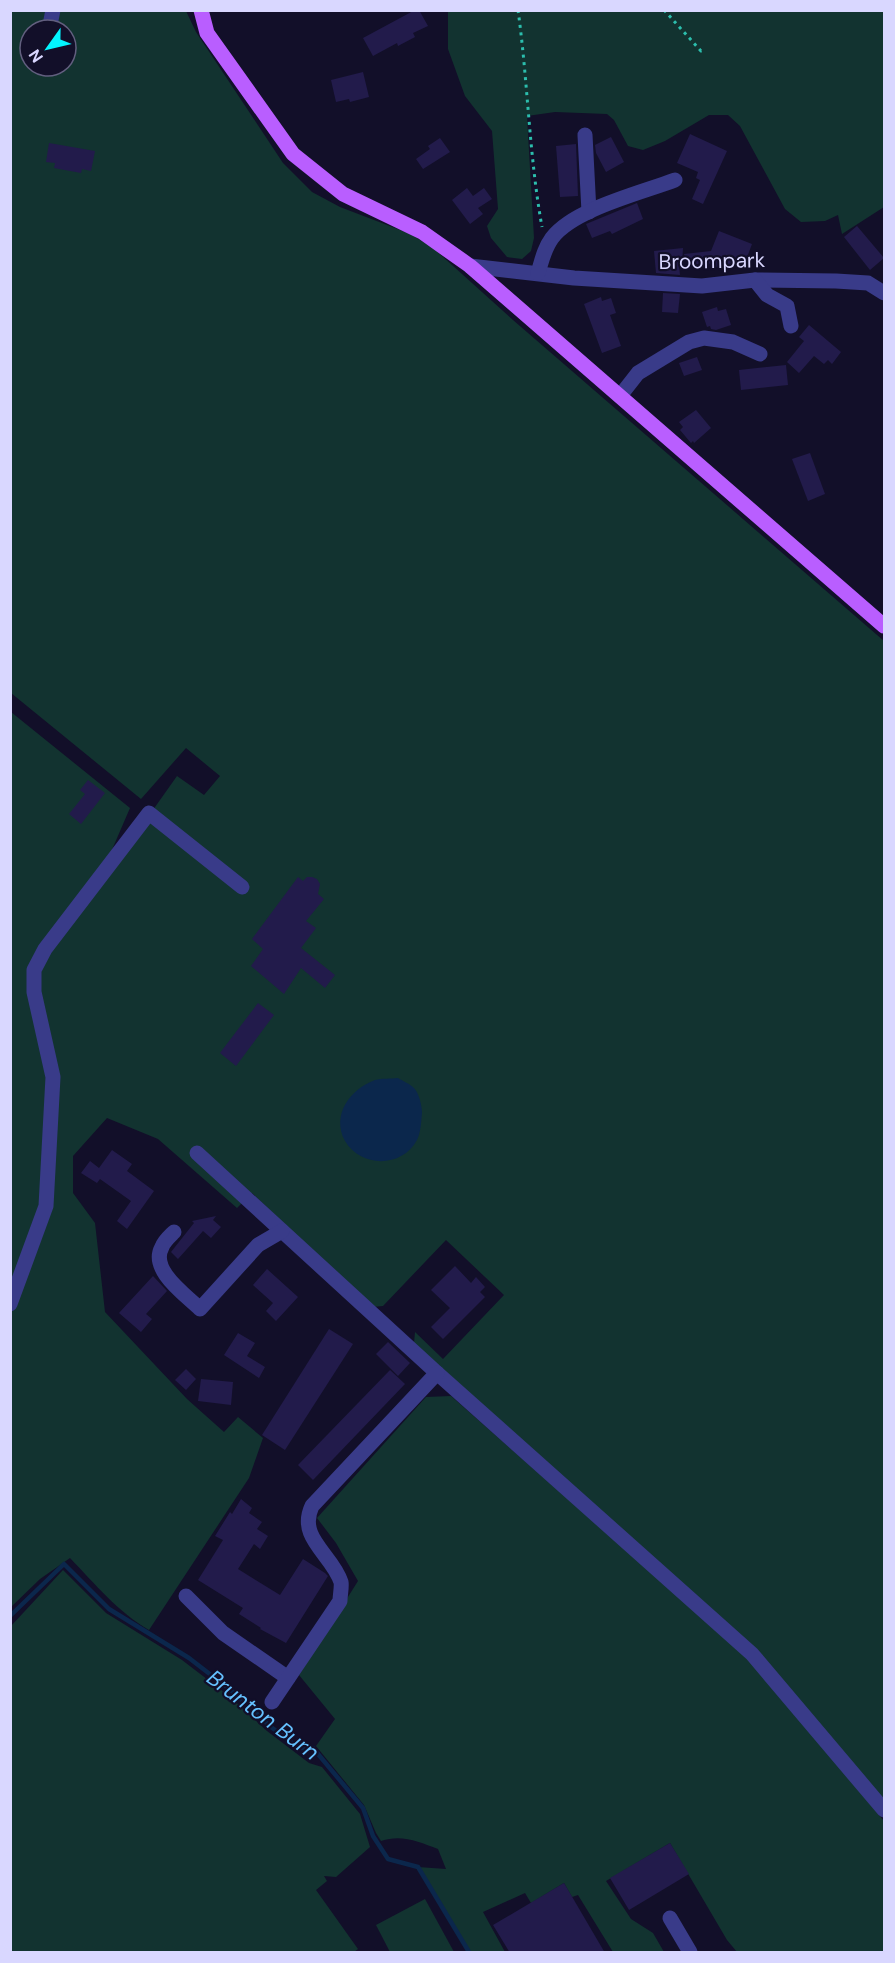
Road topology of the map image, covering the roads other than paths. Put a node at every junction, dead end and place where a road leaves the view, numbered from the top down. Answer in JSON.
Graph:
{"nodes":[{"id":1,"x":201,"y":10,"type":"edge"},
{"id":2,"x":585,"y":135,"type":"dead end"},
{"id":3,"x":675,"y":180,"type":"dead end"},
{"id":4,"x":589,"y":212,"type":"junction"},
{"id":5,"x":470,"y":266,"type":"junction"},
{"id":6,"x":538,"y":273,"type":"junction"},
{"id":7,"x":755,"y":280,"type":"junction"},
{"id":8,"x":885,"y":293,"type":"edge"},
{"id":9,"x":791,"y":326,"type":"dead end"},
{"id":10,"x":760,"y":354,"type":"dead end"},
{"id":11,"x":620,"y":396,"type":"junction"},
{"id":12,"x":885,"y":626,"type":"edge"},
{"id":13,"x":242,"y":887,"type":"dead end"},
{"id":14,"x":197,"y":1153,"type":"dead end"},
{"id":15,"x":282,"y":1231,"type":"junction"},
{"id":16,"x":174,"y":1232,"type":"dead end"},
{"id":17,"x":10,"y":1304,"type":"edge"},
{"id":18,"x":437,"y":1373,"type":"junction"},
{"id":19,"x":186,"y":1596,"type":"dead end"},
{"id":20,"x":288,"y":1678,"type":"junction"},
{"id":21,"x":272,"y":1702,"type":"dead end"},
{"id":22,"x":885,"y":1810,"type":"edge"},
{"id":23,"x":670,"y":1918,"type":"dead end"},
{"id":24,"x":690,"y":1953,"type":"edge"}],
"edges":[{"from":1,"to":5,"type":"main road"},
{"from":2,"to":4,"type":"street"},
{"from":3,"to":4,"type":"street"},
{"from":4,"to":6,"type":"street"},
{"from":5,"to":6,"type":"street","name":"Broompark"},
{"from":5,"to":11,"type":"main road"},
{"from":6,"to":7,"type":"street","name":"Broompark"},
{"from":7,"to":8,"type":"street","name":"Broompark"},
{"from":7,"to":9,"type":"street"},
{"from":10,"to":11,"type":"street"},
{"from":11,"to":12,"type":"main road"},
{"from":13,"to":17,"type":"street"},
{"from":14,"to":15,"type":"street"},
{"from":15,"to":16,"type":"street"},
{"from":15,"to":18,"type":"street"},
{"from":18,"to":20,"type":"street"},
{"from":18,"to":22,"type":"street"},
{"from":19,"to":20,"type":"street"},
{"from":20,"to":21,"type":"street"},
{"from":23,"to":24,"type":"street"}]}
